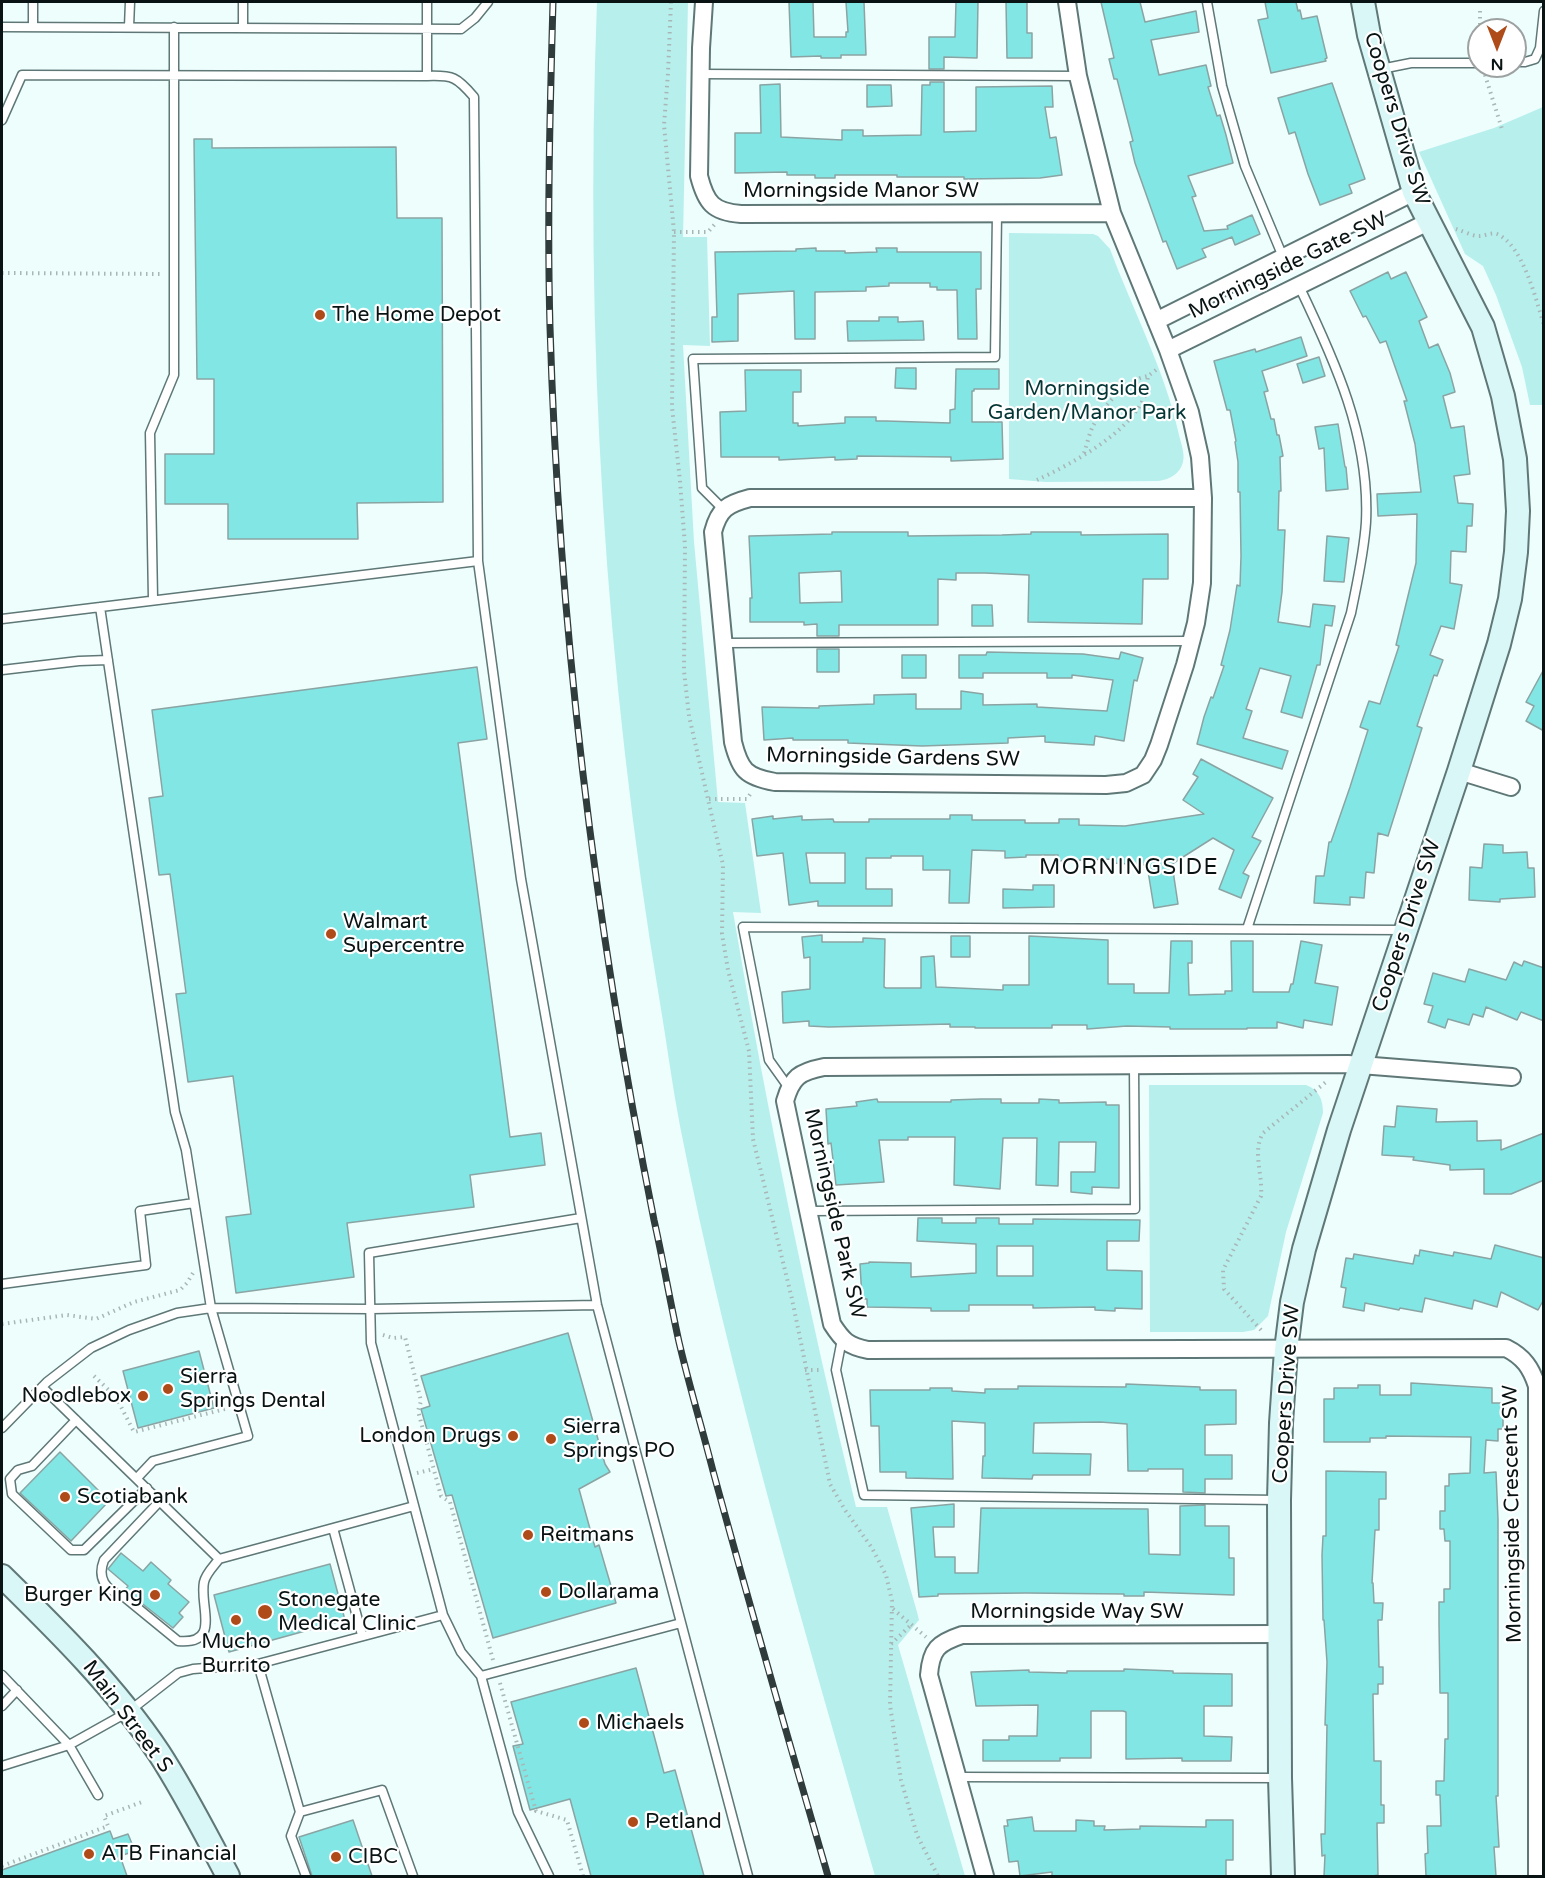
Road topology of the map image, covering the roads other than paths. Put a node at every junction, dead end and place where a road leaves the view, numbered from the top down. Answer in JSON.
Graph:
{"nodes":[{"id":1,"x":33,"y":2,"type":"edge"},
{"id":2,"x":130,"y":2,"type":"edge"},
{"id":3,"x":243,"y":2,"type":"edge"},
{"id":4,"x":427,"y":2,"type":"edge"},
{"id":5,"x":488,"y":2,"type":"edge"},
{"id":6,"x":704,"y":2,"type":"edge"},
{"id":7,"x":1067,"y":2,"type":"edge"},
{"id":8,"x":1207,"y":2,"type":"edge"},
{"id":9,"x":1363,"y":2,"type":"edge"},
{"id":10,"x":1544,"y":11,"type":"edge"},
{"id":11,"x":2,"y":27,"type":"edge"},
{"id":12,"x":33,"y":27,"type":"junction"},
{"id":13,"x":129,"y":27,"type":"junction"},
{"id":14,"x":174,"y":27,"type":"junction"},
{"id":15,"x":243,"y":28,"type":"junction"},
{"id":16,"x":426,"y":28,"type":"junction"},
{"id":17,"x":1527,"y":62,"type":"edge"},
{"id":18,"x":1467,"y":64,"type":"edge"},
{"id":19,"x":1379,"y":69,"type":"junction"},
{"id":20,"x":700,"y":74,"type":"junction"},
{"id":21,"x":174,"y":76,"type":"junction"},
{"id":22,"x":427,"y":76,"type":"junction"},
{"id":23,"x":1078,"y":76,"type":"junction"},
{"id":24,"x":2,"y":120,"type":"edge"},
{"id":25,"x":1414,"y":192,"type":"junction"},
{"id":26,"x":1112,"y":213,"type":"junction"},
{"id":27,"x":996,"y":214,"type":"junction"},
{"id":28,"x":1433,"y":231,"type":"junction"},
{"id":29,"x":1283,"y":257,"type":"junction"},
{"id":30,"x":1299,"y":286,"type":"junction"},
{"id":31,"x":1156,"y":321,"type":"junction"},
{"id":32,"x":1170,"y":354,"type":"junction"},
{"id":33,"x":1203,"y":498,"type":"junction"},
{"id":34,"x":723,"y":510,"type":"junction"},
{"id":35,"x":478,"y":561,"type":"junction"},
{"id":36,"x":153,"y":599,"type":"junction"},
{"id":37,"x":100,"y":607,"type":"junction"},
{"id":38,"x":2,"y":619,"type":"edge"},
{"id":39,"x":1191,"y":641,"type":"junction"},
{"id":40,"x":724,"y":643,"type":"junction"},
{"id":41,"x":108,"y":660,"type":"junction"},
{"id":42,"x":2,"y":670,"type":"edge"},
{"id":43,"x":1459,"y":771,"type":"junction"},
{"id":44,"x":1511,"y":787,"type":"dead end"},
{"id":45,"x":1247,"y":929,"type":"junction"},
{"id":46,"x":1406,"y":930,"type":"junction"},
{"id":47,"x":1355,"y":1064,"type":"junction"},
{"id":48,"x":1134,"y":1065,"type":"junction"},
{"id":49,"x":1512,"y":1077,"type":"dead end"},
{"id":50,"x":789,"y":1088,"type":"junction"},
{"id":51,"x":194,"y":1203,"type":"junction"},
{"id":52,"x":808,"y":1211,"type":"junction"},
{"id":53,"x":581,"y":1218,"type":"junction"},
{"id":54,"x":2,"y":1284,"type":"edge"},
{"id":55,"x":597,"y":1305,"type":"junction"},
{"id":56,"x":211,"y":1308,"type":"junction"},
{"id":57,"x":370,"y":1309,"type":"junction"},
{"id":58,"x":842,"y":1340,"type":"junction"},
{"id":59,"x":1287,"y":1340,"type":"junction"},
{"id":60,"x":42,"y":1387,"type":"junction"},
{"id":61,"x":76,"y":1420,"type":"junction"},
{"id":62,"x":2,"y":1428,"type":"edge"},
{"id":63,"x":137,"y":1478,"type":"junction"},
{"id":64,"x":147,"y":1488,"type":"junction"},
{"id":65,"x":1279,"y":1500,"type":"junction"},
{"id":66,"x":159,"y":1501,"type":"junction"},
{"id":67,"x":414,"y":1506,"type":"junction"},
{"id":68,"x":333,"y":1528,"type":"junction"},
{"id":69,"x":219,"y":1559,"type":"junction"},
{"id":70,"x":2,"y":1576,"type":"edge"},
{"id":71,"x":443,"y":1615,"type":"junction"},
{"id":72,"x":681,"y":1623,"type":"junction"},
{"id":73,"x":1279,"y":1634,"type":"junction"},
{"id":74,"x":362,"y":1635,"type":"junction"},
{"id":75,"x":258,"y":1664,"type":"junction"},
{"id":76,"x":2,"y":1675,"type":"edge"},
{"id":77,"x":481,"y":1676,"type":"junction"},
{"id":78,"x":16,"y":1689,"type":"junction"},
{"id":79,"x":2,"y":1706,"type":"edge"},
{"id":80,"x":128,"y":1712,"type":"junction"},
{"id":81,"x":69,"y":1745,"type":"junction"},
{"id":82,"x":2,"y":1766,"type":"edge"},
{"id":83,"x":958,"y":1777,"type":"junction"},
{"id":84,"x":1280,"y":1778,"type":"junction"},
{"id":85,"x":98,"y":1795,"type":"dead end"},
{"id":86,"x":300,"y":1812,"type":"junction"},
{"id":87,"x":228,"y":1876,"type":"edge"},
{"id":88,"x":306,"y":1876,"type":"edge"},
{"id":89,"x":413,"y":1876,"type":"edge"},
{"id":90,"x":549,"y":1876,"type":"edge"},
{"id":91,"x":748,"y":1876,"type":"edge"},
{"id":92,"x":985,"y":1876,"type":"edge"},
{"id":93,"x":1283,"y":1876,"type":"edge"},
{"id":94,"x":1537,"y":1876,"type":"edge"}],
"edges":[{"from":1,"to":12,"type":"lane"},
{"from":2,"to":13,"type":"lane"},
{"from":3,"to":15,"type":"lane"},
{"from":4,"to":16,"type":"lane"},
{"from":5,"to":16,"type":"lane"},
{"from":6,"to":20,"type":"street","name":"Morningside Manor SW"},
{"from":7,"to":23,"type":"street"},
{"from":8,"to":29,"type":"lane"},
{"from":9,"to":19,"type":"street","name":"Coopers Drive SW"},
{"from":10,"to":17,"type":"lane"},
{"from":11,"to":12,"type":"lane"},
{"from":12,"to":13,"type":"lane"},
{"from":13,"to":14,"type":"lane"},
{"from":14,"to":15,"type":"lane"},
{"from":14,"to":21,"type":"lane"},
{"from":15,"to":16,"type":"lane"},
{"from":16,"to":22,"type":"lane"},
{"from":18,"to":19,"type":"lane"},
{"from":19,"to":25,"type":"street","name":"Coopers Drive SW"},
{"from":20,"to":23,"type":"lane"},
{"from":20,"to":27,"type":"street","name":"Morningside Manor SW"},
{"from":21,"to":22,"type":"lane"},
{"from":21,"to":24,"type":"lane"},
{"from":21,"to":36,"type":"lane"},
{"from":22,"to":35,"type":"lane"},
{"from":23,"to":26,"type":"street"},
{"from":25,"to":28,"type":"street","name":"Coopers Drive SW"},
{"from":25,"to":29,"type":"street","name":"Morningside Gate SW"},
{"from":26,"to":27,"type":"street","name":"Morningside Manor SW"},
{"from":26,"to":31,"type":"street"},
{"from":27,"to":34,"type":"lane"},
{"from":28,"to":30,"type":"street","name":"Morningside Gate SW"},
{"from":28,"to":43,"type":"street","name":"Coopers Drive SW"},
{"from":29,"to":31,"type":"street","name":"Morningside Gate SW"},
{"from":30,"to":32,"type":"street","name":"Morningside Gate SW"},
{"from":30,"to":45,"type":"lane"},
{"from":31,"to":32,"type":"street"},
{"from":32,"to":33,"type":"street","name":"Morningside Gardens SW"},
{"from":33,"to":34,"type":"street"},
{"from":33,"to":39,"type":"street","name":"Morningside Gardens SW"},
{"from":34,"to":40,"type":"street","name":"Morningside Gardens SW"},
{"from":35,"to":36,"type":"lane"},
{"from":35,"to":53,"type":"lane"},
{"from":36,"to":37,"type":"lane"},
{"from":37,"to":38,"type":"lane"},
{"from":37,"to":41,"type":"lane"},
{"from":39,"to":40,"type":"lane"},
{"from":39,"to":40,"type":"street","name":"Morningside Gardens SW"},
{"from":41,"to":42,"type":"lane"},
{"from":41,"to":51,"type":"lane"},
{"from":43,"to":44,"type":"street"},
{"from":43,"to":46,"type":"street","name":"Coopers Drive SW"},
{"from":45,"to":46,"type":"lane"},
{"from":45,"to":50,"type":"lane"},
{"from":46,"to":47,"type":"street","name":"Coopers Drive SW"},
{"from":47,"to":48,"type":"street","name":"Morningside Park SW"},
{"from":47,"to":49,"type":"street","name":"Morningside Park SW"},
{"from":47,"to":59,"type":"street","name":"Coopers Drive SW"},
{"from":48,"to":50,"type":"street","name":"Morningside Park SW"},
{"from":48,"to":52,"type":"lane"},
{"from":50,"to":52,"type":"street","name":"Morningside Park SW"},
{"from":51,"to":54,"type":"lane"},
{"from":51,"to":56,"type":"lane"},
{"from":52,"to":58,"type":"street","name":"Morningside Park SW"},
{"from":53,"to":55,"type":"lane"},
{"from":53,"to":57,"type":"lane"},
{"from":55,"to":57,"type":"lane"},
{"from":55,"to":72,"type":"lane"},
{"from":56,"to":57,"type":"lane"},
{"from":56,"to":60,"type":"lane"},
{"from":56,"to":63,"type":"lane"},
{"from":57,"to":67,"type":"lane"},
{"from":58,"to":59,"type":"street","name":"Morningside Park SW"},
{"from":58,"to":65,"type":"lane"},
{"from":59,"to":65,"type":"street","name":"Coopers Drive SW"},
{"from":59,"to":94,"type":"street","name":"Morningside Crescent SW"},
{"from":60,"to":61,"type":"lane"},
{"from":60,"to":62,"type":"lane"},
{"from":61,"to":63,"type":"lane"},
{"from":61,"to":64,"type":"lane"},
{"from":63,"to":64,"type":"lane"},
{"from":64,"to":66,"type":"lane"},
{"from":65,"to":73,"type":"street","name":"Coopers Drive SW"},
{"from":66,"to":69,"type":"lane"},
{"from":66,"to":69,"type":"lane"},
{"from":67,"to":68,"type":"lane"},
{"from":67,"to":71,"type":"lane"},
{"from":68,"to":69,"type":"lane"},
{"from":68,"to":74,"type":"lane"},
{"from":70,"to":80,"type":"street","name":"Main Street S"},
{"from":71,"to":74,"type":"lane"},
{"from":71,"to":77,"type":"lane"},
{"from":72,"to":77,"type":"lane"},
{"from":72,"to":91,"type":"lane"},
{"from":73,"to":83,"type":"street","name":"Morningside Way SW"},
{"from":73,"to":84,"type":"street","name":"Coopers Drive SW"},
{"from":74,"to":75,"type":"lane"},
{"from":75,"to":80,"type":"lane"},
{"from":75,"to":86,"type":"lane"},
{"from":76,"to":78,"type":"lane"},
{"from":77,"to":90,"type":"lane"},
{"from":78,"to":79,"type":"lane"},
{"from":78,"to":81,"type":"lane"},
{"from":80,"to":81,"type":"lane"},
{"from":80,"to":87,"type":"street","name":"Main Street S"},
{"from":81,"to":82,"type":"lane"},
{"from":81,"to":85,"type":"lane"},
{"from":83,"to":84,"type":"lane"},
{"from":83,"to":92,"type":"street"},
{"from":84,"to":93,"type":"street","name":"Coopers Drive SW"},
{"from":86,"to":88,"type":"lane"},
{"from":86,"to":89,"type":"lane"}]}
